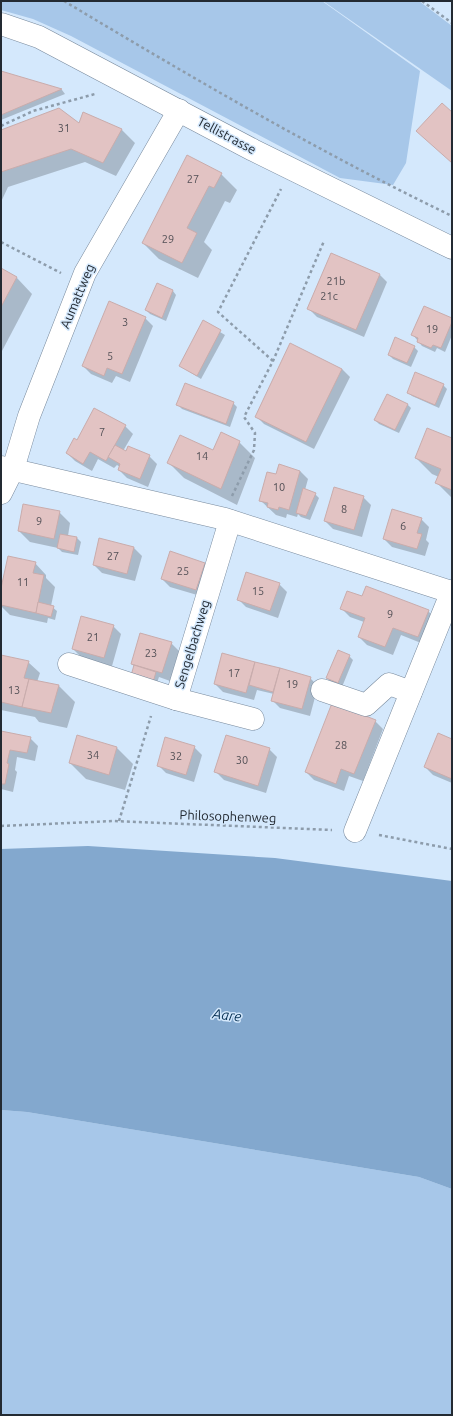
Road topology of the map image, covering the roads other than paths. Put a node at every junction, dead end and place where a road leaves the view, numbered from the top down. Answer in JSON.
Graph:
{"nodes":[{"id":1,"x":1,"y":24,"type":"edge"},
{"id":2,"x":179,"y":110,"type":"junction"},
{"id":3,"x":452,"y":248,"type":"edge"},
{"id":4,"x":7,"y":468,"type":"edge"},
{"id":5,"x":1,"y":493,"type":"edge"},
{"id":6,"x":227,"y":520,"type":"junction"},
{"id":7,"x":452,"y":591,"type":"edge"},
{"id":8,"x":69,"y":664,"type":"dead end"},
{"id":9,"x":322,"y":690,"type":"dead end"},
{"id":10,"x":411,"y":692,"type":"junction"},
{"id":11,"x":176,"y":699,"type":"junction"},
{"id":12,"x":253,"y":719,"type":"dead end"},
{"id":13,"x":355,"y":831,"type":"road end"}],
"edges":[{"from":1,"to":2,"type":"street","name":"Tellistrasse"},
{"from":2,"to":3,"type":"street","name":"Tellistrasse"},
{"from":2,"to":4,"type":"street","name":"Aumattweg"},
{"from":4,"to":5,"type":"street","name":"Aumattweg"},
{"from":4,"to":6,"type":"street"},
{"from":6,"to":7,"type":"street"},
{"from":6,"to":11,"type":"street","name":"Sengelbachweg"},
{"from":7,"to":10,"type":"street"},
{"from":8,"to":11,"type":"street"},
{"from":9,"to":10,"type":"street"},
{"from":10,"to":13,"type":"street"},
{"from":11,"to":12,"type":"street"}]}
